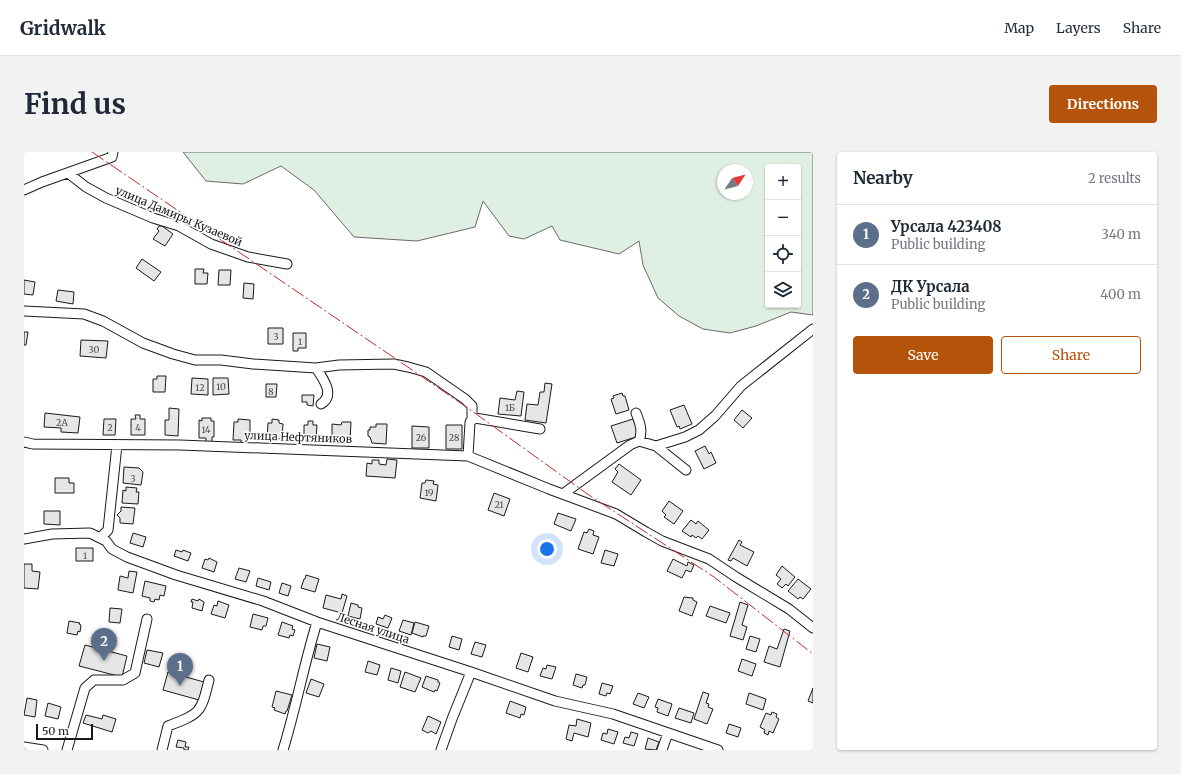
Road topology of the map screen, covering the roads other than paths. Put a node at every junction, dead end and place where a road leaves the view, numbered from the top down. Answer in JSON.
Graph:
{"nodes":[{"id":1,"x":112,"y":154,"type":"edge"},
{"id":2,"x":68,"y":173,"type":"junction"},
{"id":3,"x":24,"y":190,"type":"edge"},
{"id":4,"x":287,"y":264,"type":"dead end"},
{"id":5,"x":24,"y":311,"type":"edge"},
{"id":6,"x":813,"y":329,"type":"edge"},
{"id":7,"x":316,"y":368,"type":"junction"},
{"id":8,"x":321,"y":404,"type":"dead end"},
{"id":9,"x":636,"y":413,"type":"dead end"},
{"id":10,"x":472,"y":419,"type":"junction"},
{"id":11,"x":540,"y":429,"type":"dead end"},
{"id":12,"x":639,"y":441,"type":"junction"},
{"id":13,"x":24,"y":442,"type":"edge"},
{"id":14,"x":116,"y":445,"type":"junction"},
{"id":15,"x":656,"y":446,"type":"junction"},
{"id":16,"x":468,"y":456,"type":"junction"},
{"id":17,"x":686,"y":470,"type":"dead end"},
{"id":18,"x":563,"y":494,"type":"junction"},
{"id":19,"x":100,"y":538,"type":"junction"},
{"id":20,"x":24,"y":539,"type":"edge"},
{"id":21,"x":147,"y":619,"type":"dead end"},
{"id":22,"x":316,"y":622,"type":"junction"},
{"id":23,"x":813,"y":628,"type":"edge"},
{"id":24,"x":471,"y":672,"type":"junction"},
{"id":25,"x":209,"y":680,"type":"dead end"},
{"id":26,"x":668,"y":733,"type":"junction"},
{"id":27,"x":24,"y":747,"type":"edge"},
{"id":28,"x":43,"y":750,"type":"edge"},
{"id":29,"x":67,"y":750,"type":"edge"},
{"id":30,"x":162,"y":750,"type":"edge"},
{"id":31,"x":283,"y":750,"type":"edge"},
{"id":32,"x":441,"y":750,"type":"edge"},
{"id":33,"x":662,"y":750,"type":"edge"},
{"id":34,"x":718,"y":750,"type":"edge"}],
"edges":[{"from":1,"to":2,"type":"street"},
{"from":2,"to":3,"type":"street"},
{"from":2,"to":4,"type":"street","name":"улица Дамиры Кузаевой"},
{"from":5,"to":7,"type":"street"},
{"from":6,"to":15,"type":"street"},
{"from":7,"to":8,"type":"street"},
{"from":7,"to":10,"type":"street"},
{"from":9,"to":12,"type":"street"},
{"from":10,"to":11,"type":"street"},
{"from":10,"to":16,"type":"street"},
{"from":12,"to":15,"type":"street"},
{"from":12,"to":18,"type":"street"},
{"from":13,"to":14,"type":"street","name":"улица Нефтяников"},
{"from":14,"to":16,"type":"street","name":"улица Нефтяников"},
{"from":14,"to":19,"type":"street"},
{"from":15,"to":17,"type":"street"},
{"from":16,"to":18,"type":"street","name":"улица Нефтяников"},
{"from":18,"to":23,"type":"street","name":"улица Нефтяников"},
{"from":19,"to":20,"type":"street","name":"Лесная улица"},
{"from":19,"to":22,"type":"street","name":"Лесная улица"},
{"from":21,"to":29,"type":"street"},
{"from":22,"to":24,"type":"street","name":"Лесная улица"},
{"from":22,"to":31,"type":"street"},
{"from":24,"to":26,"type":"street","name":"Лесная улица"},
{"from":24,"to":32,"type":"street"},
{"from":25,"to":30,"type":"street"},
{"from":26,"to":33,"type":"street"},
{"from":26,"to":34,"type":"street","name":"Лесная улица"},
{"from":27,"to":28,"type":"street"}]}
